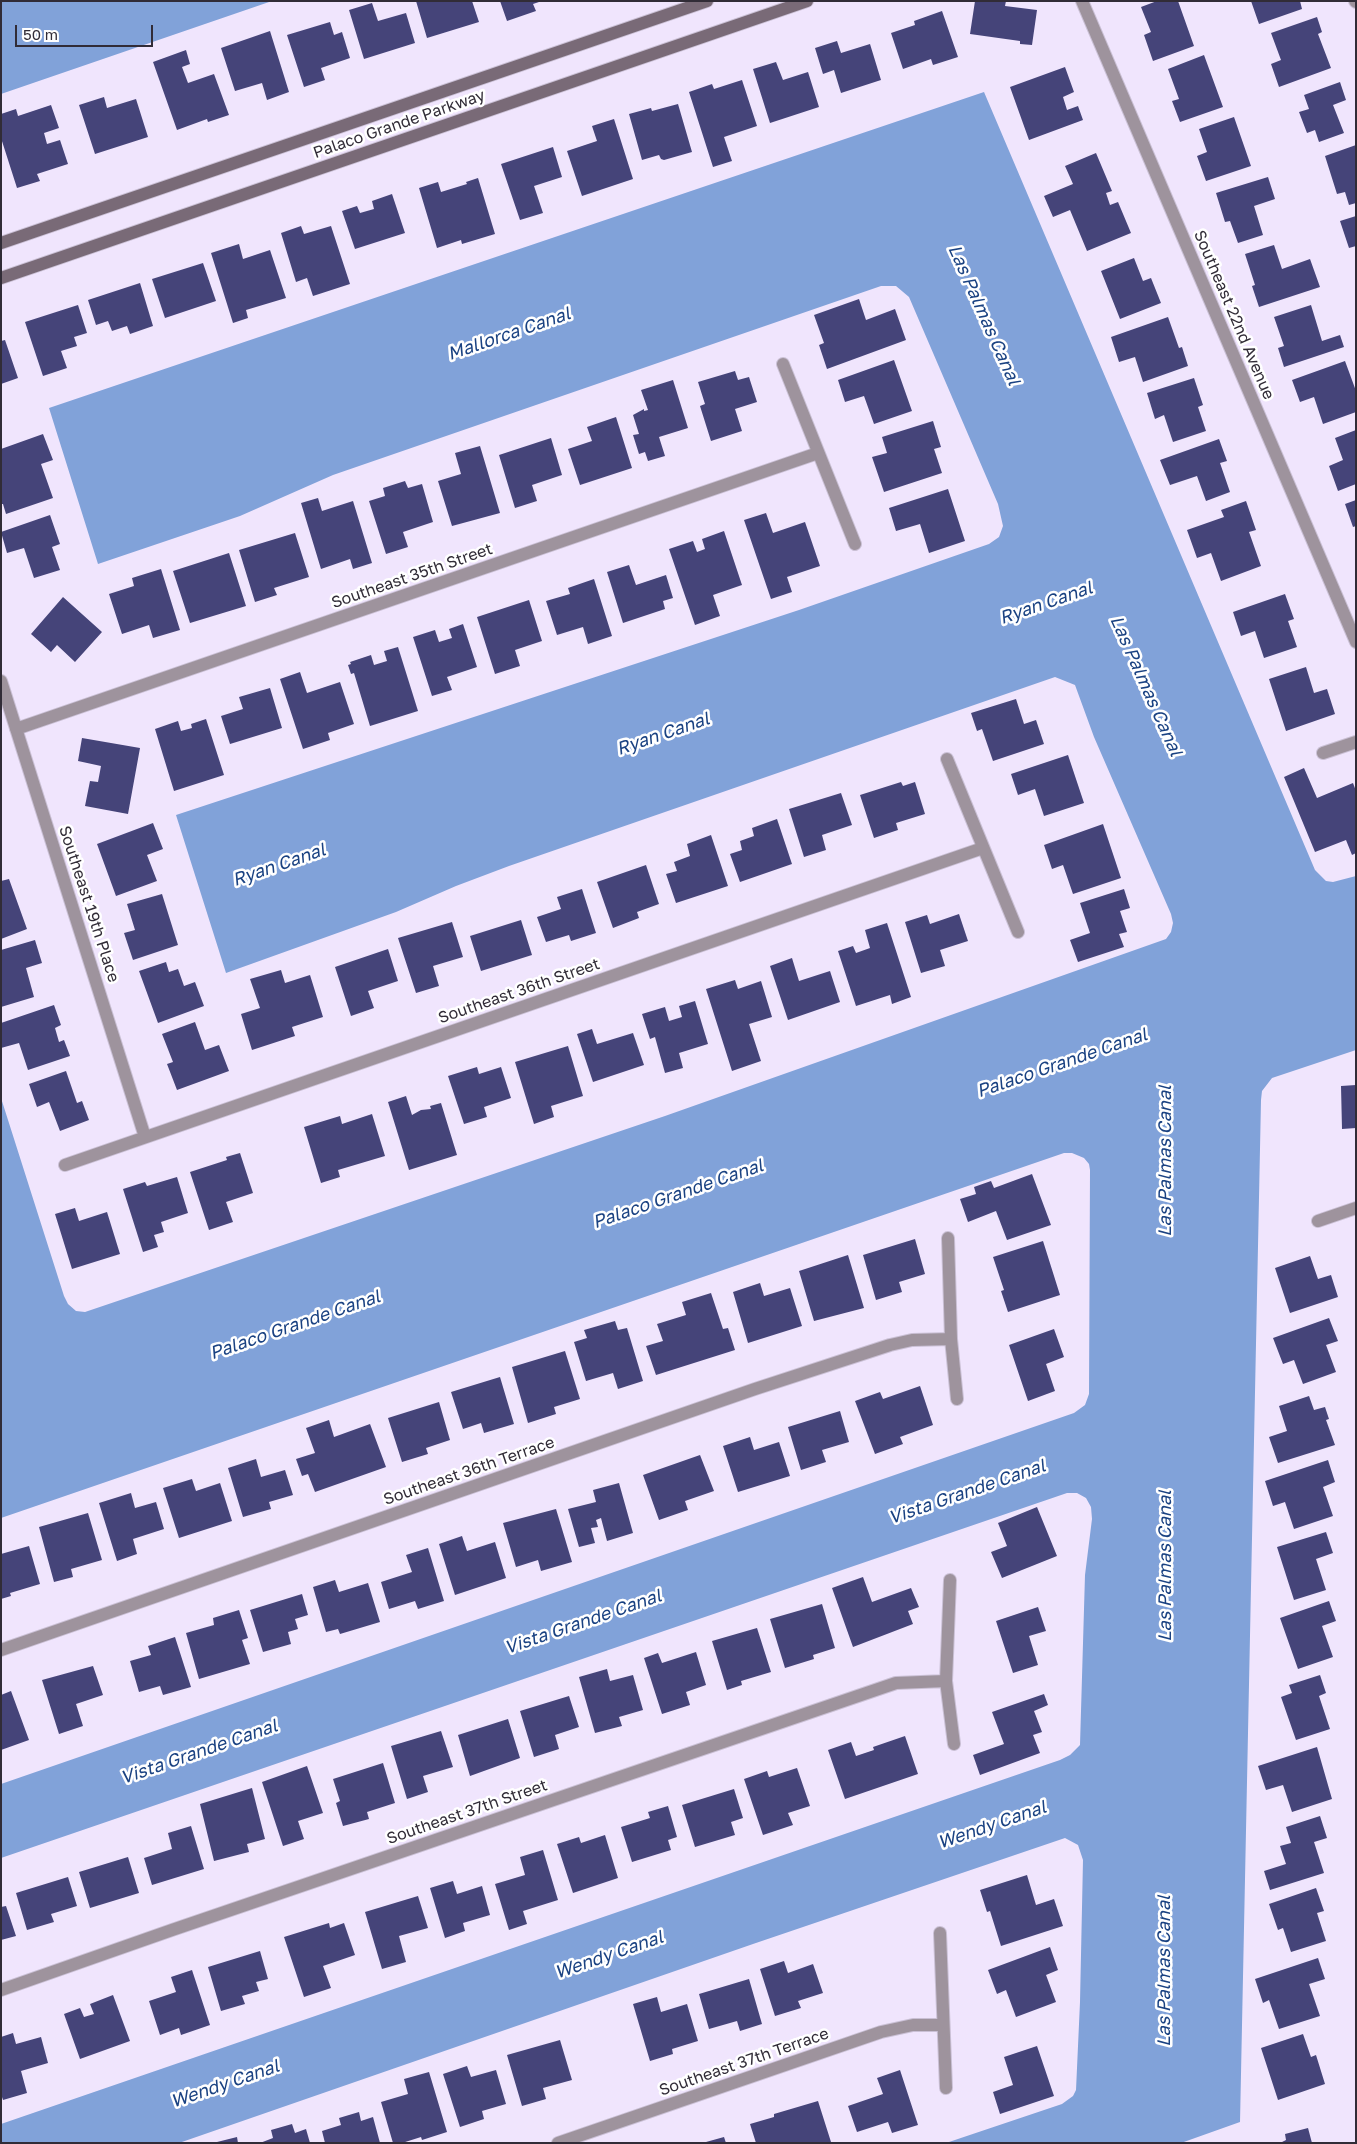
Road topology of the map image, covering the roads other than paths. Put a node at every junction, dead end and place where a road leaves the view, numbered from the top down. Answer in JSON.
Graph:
{"nodes":[{"id":1,"x":707,"y":1,"type":"edge"},
{"id":2,"x":807,"y":1,"type":"edge"},
{"id":3,"x":1082,"y":1,"type":"edge"},
{"id":4,"x":1,"y":243,"type":"edge"},
{"id":5,"x":1,"y":278,"type":"edge"},
{"id":6,"x":783,"y":364,"type":"dead end"},
{"id":7,"x":818,"y":454,"type":"junction"},
{"id":8,"x":855,"y":544,"type":"dead end"},
{"id":9,"x":1356,"y":642,"type":"edge"},
{"id":10,"x":1,"y":681,"type":"edge"},
{"id":11,"x":16,"y":729,"type":"junction"},
{"id":12,"x":1356,"y":742,"type":"edge"},
{"id":13,"x":1323,"y":753,"type":"dead end"},
{"id":14,"x":947,"y":759,"type":"dead end"},
{"id":15,"x":983,"y":848,"type":"junction"},
{"id":16,"x":1018,"y":932,"type":"dead end"},
{"id":17,"x":145,"y":1137,"type":"junction"},
{"id":18,"x":66,"y":1165,"type":"dead end"},
{"id":19,"x":1356,"y":1208,"type":"edge"},
{"id":20,"x":1318,"y":1221,"type":"dead end"},
{"id":21,"x":948,"y":1238,"type":"dead end"},
{"id":22,"x":951,"y":1339,"type":"junction"},
{"id":23,"x":957,"y":1399,"type":"dead end"},
{"id":24,"x":950,"y":1580,"type":"dead end"},
{"id":25,"x":1,"y":1650,"type":"edge"},
{"id":26,"x":946,"y":1680,"type":"junction"},
{"id":27,"x":954,"y":1744,"type":"dead end"},
{"id":28,"x":940,"y":1933,"type":"dead end"},
{"id":29,"x":1,"y":1990,"type":"edge"},
{"id":30,"x":943,"y":2025,"type":"junction"},
{"id":31,"x":946,"y":2088,"type":"dead end"},
{"id":32,"x":558,"y":2143,"type":"edge"}],
"edges":[{"from":1,"to":4,"type":"street","name":"Palaco Grande Parkway"},
{"from":2,"to":5,"type":"street","name":"Palaco Grande Parkway"},
{"from":3,"to":9,"type":"street","name":"Southeast 22nd Avenue"},
{"from":6,"to":7,"type":"street"},
{"from":7,"to":8,"type":"street"},
{"from":7,"to":11,"type":"street","name":"Southeast 35th Street"},
{"from":10,"to":11,"type":"street","name":"Southeast 19th Place"},
{"from":11,"to":17,"type":"street","name":"Southeast 19th Place"},
{"from":12,"to":13,"type":"street"},
{"from":14,"to":15,"type":"street"},
{"from":15,"to":16,"type":"street"},
{"from":15,"to":17,"type":"street","name":"Southeast 36th Street"},
{"from":17,"to":18,"type":"street","name":"Southeast 36th Street"},
{"from":19,"to":20,"type":"street"},
{"from":21,"to":22,"type":"street"},
{"from":22,"to":23,"type":"street"},
{"from":22,"to":25,"type":"street","name":"Southeast 36th Terrace"},
{"from":24,"to":26,"type":"street"},
{"from":26,"to":27,"type":"street"},
{"from":26,"to":29,"type":"street","name":"Southeast 37th Street"},
{"from":28,"to":30,"type":"street"},
{"from":30,"to":31,"type":"street"},
{"from":30,"to":32,"type":"street","name":"Southeast 37th Terrace"}]}
